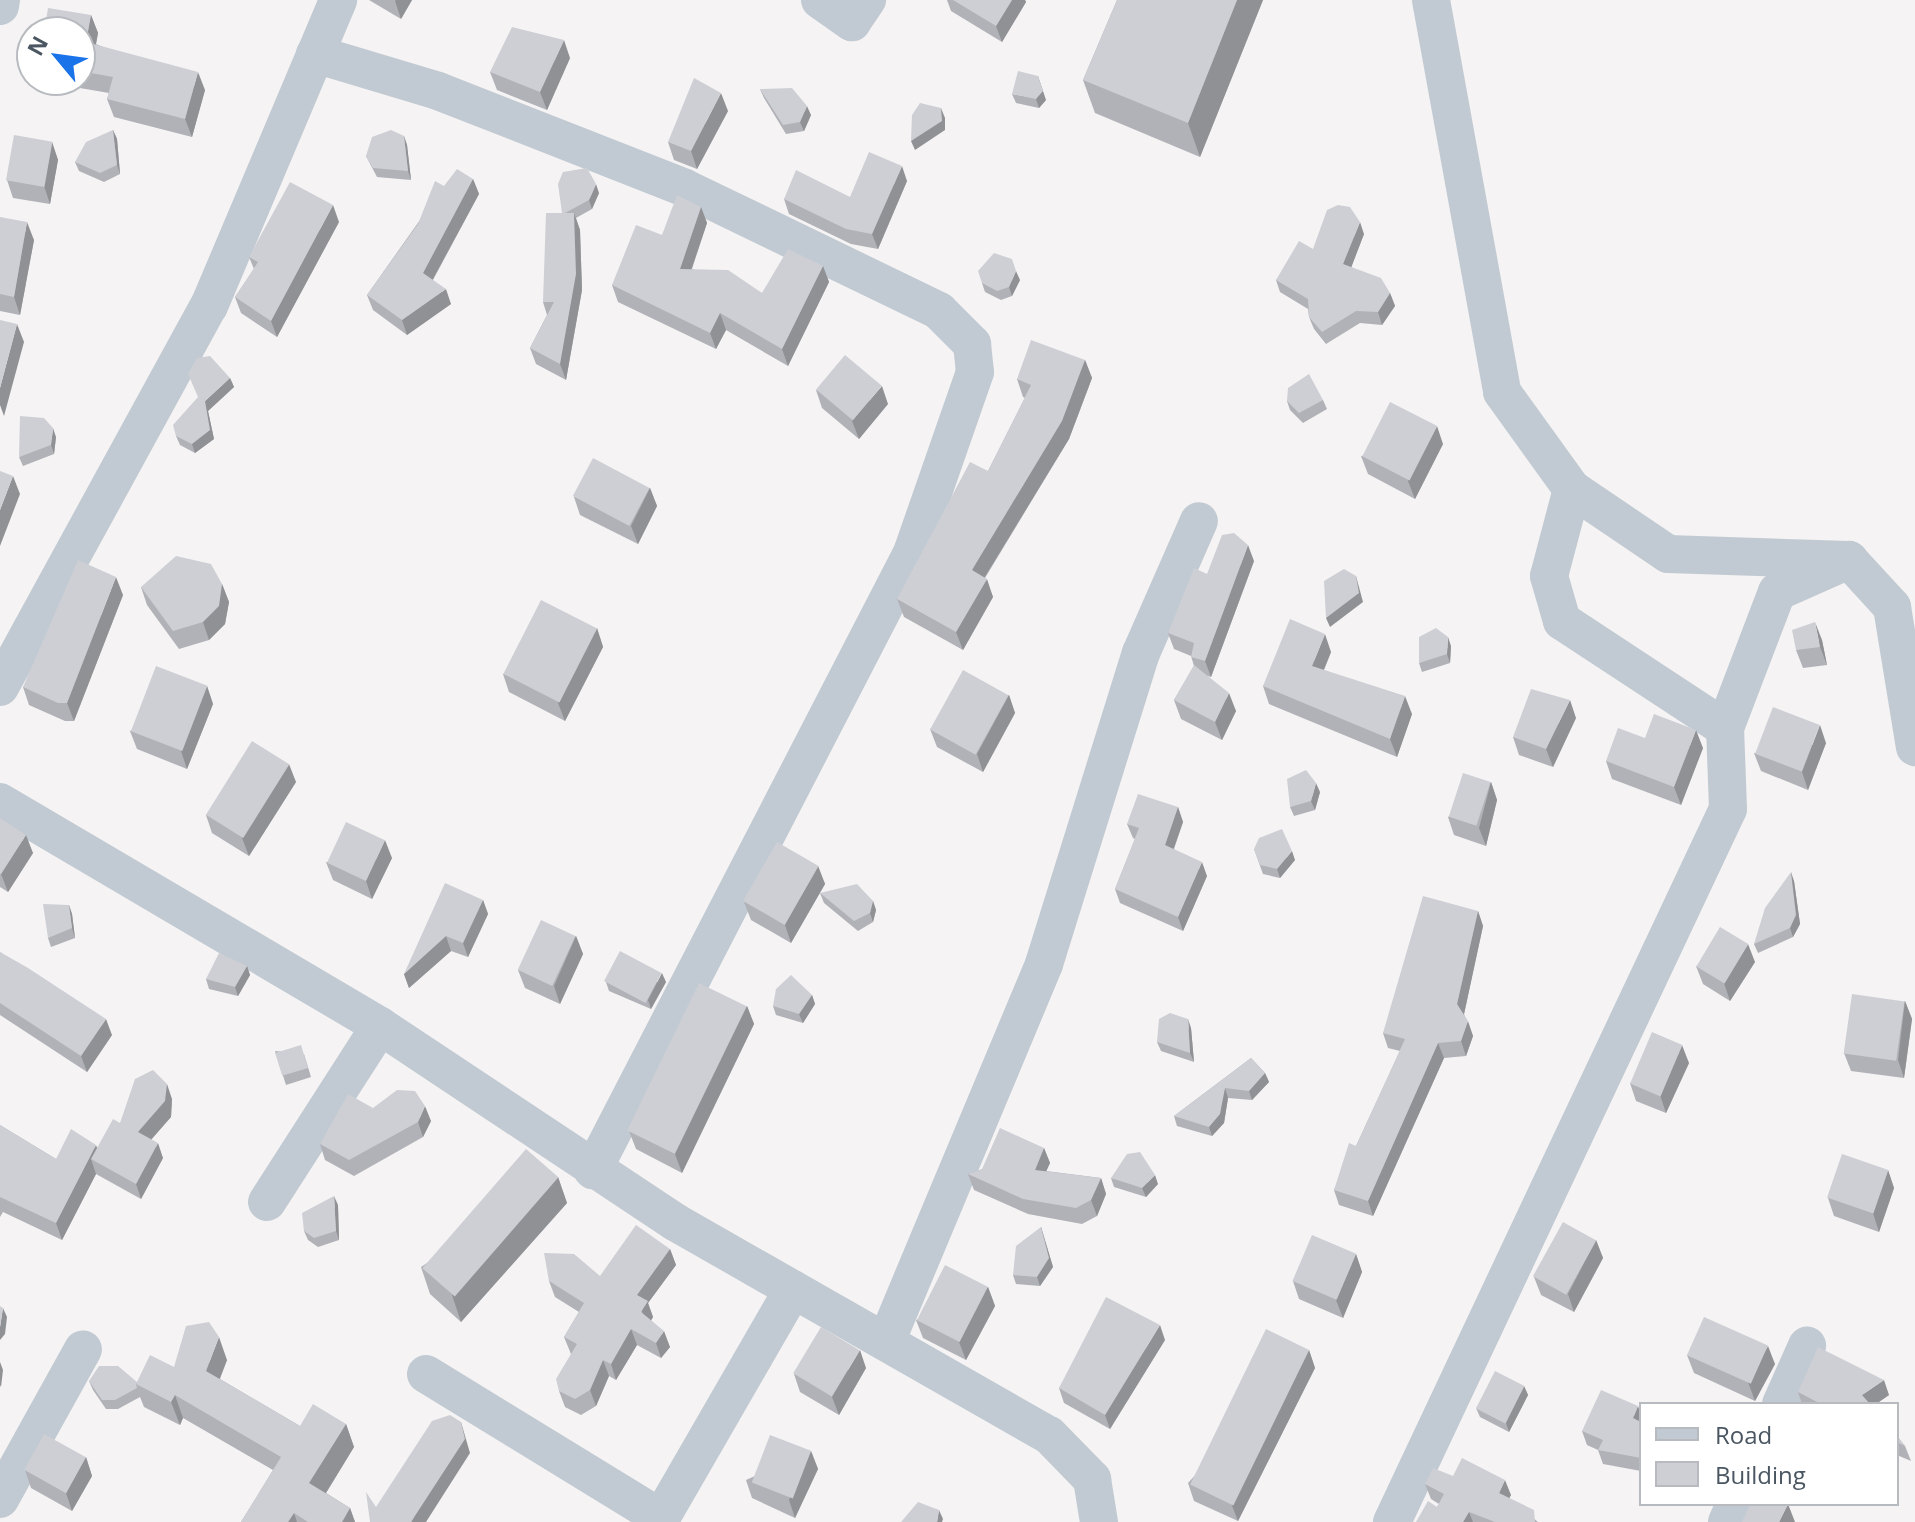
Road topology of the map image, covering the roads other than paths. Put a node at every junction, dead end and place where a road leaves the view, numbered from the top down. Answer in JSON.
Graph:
{"nodes":[{"id":1,"x":338,"y":0,"type":"edge"},
{"id":2,"x":820,"y":0,"type":"edge"},
{"id":3,"x":867,"y":0,"type":"edge"},
{"id":4,"x":1431,"y":0,"type":"edge"},
{"id":5,"x":315,"y":54,"type":"junction"},
{"id":6,"x":1572,"y":489,"type":"junction"},
{"id":7,"x":1199,"y":521,"type":"dead end"},
{"id":8,"x":1849,"y":560,"type":"junction"},
{"id":9,"x":0,"y":687,"type":"edge"},
{"id":10,"x":1725,"y":728,"type":"junction"},
{"id":11,"x":1915,"y":747,"type":"edge"},
{"id":12,"x":0,"y":802,"type":"edge"},
{"id":13,"x":380,"y":1026,"type":"junction"},
{"id":14,"x":593,"y":1170,"type":"junction"},
{"id":15,"x":267,"y":1202,"type":"dead end"},
{"id":16,"x":793,"y":1289,"type":"junction"},
{"id":17,"x":886,"y":1342,"type":"junction"},
{"id":18,"x":1807,"y":1346,"type":"dead end"},
{"id":19,"x":83,"y":1349,"type":"dead end"},
{"id":20,"x":426,"y":1374,"type":"dead end"},
{"id":21,"x":1782,"y":1402,"type":"edge"},
{"id":22,"x":0,"y":1499,"type":"edge"},
{"id":23,"x":1099,"y":1522,"type":"edge"},
{"id":24,"x":1392,"y":1522,"type":"edge"}],
"edges":[{"from":1,"to":5,"type":"street"},
{"from":2,"to":3,"type":"street"},
{"from":4,"to":6,"type":"street"},
{"from":5,"to":9,"type":"street"},
{"from":5,"to":14,"type":"street"},
{"from":6,"to":8,"type":"street"},
{"from":6,"to":10,"type":"street"},
{"from":7,"to":17,"type":"street"},
{"from":8,"to":10,"type":"street"},
{"from":8,"to":11,"type":"street"},
{"from":10,"to":24,"type":"street"},
{"from":12,"to":13,"type":"street"},
{"from":13,"to":14,"type":"street"},
{"from":13,"to":15,"type":"street"},
{"from":14,"to":16,"type":"street"},
{"from":16,"to":17,"type":"street"},
{"from":16,"to":20,"type":"street"},
{"from":17,"to":23,"type":"street"},
{"from":18,"to":21,"type":"street"},
{"from":19,"to":22,"type":"street"}]}
